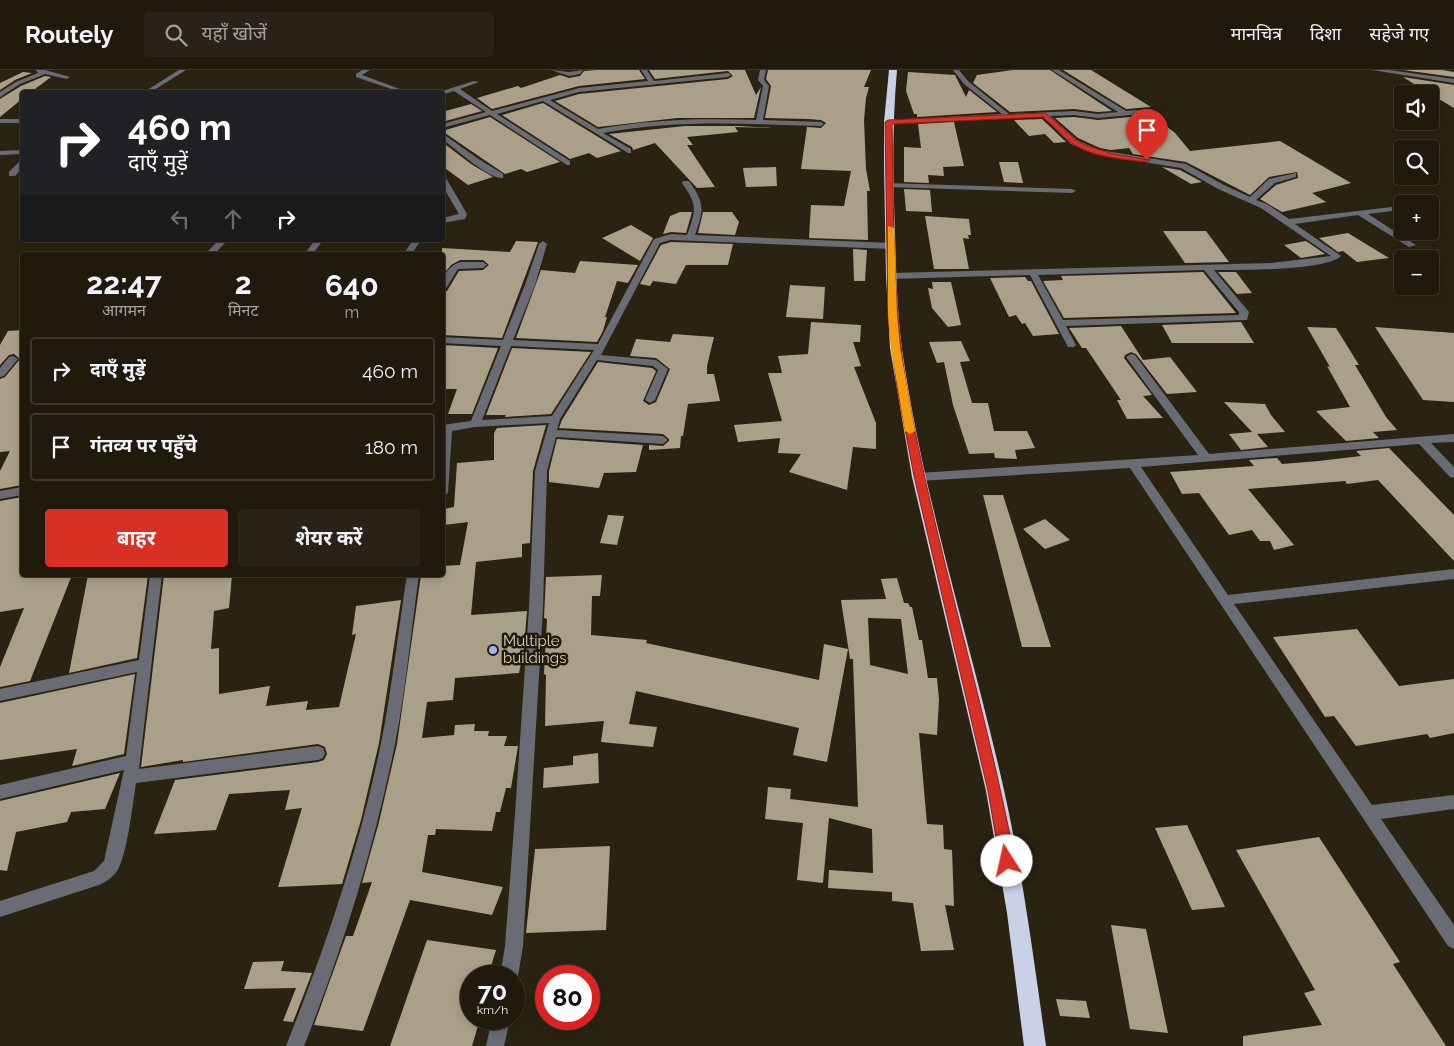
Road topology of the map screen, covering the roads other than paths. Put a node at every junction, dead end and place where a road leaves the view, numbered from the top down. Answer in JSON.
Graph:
{"nodes":[{"id":1,"x":35,"y":70,"type":"edge"},
{"id":2,"x":183,"y":70,"type":"edge"},
{"id":3,"x":367,"y":70,"type":"edge"},
{"id":4,"x":554,"y":70,"type":"edge"},
{"id":5,"x":580,"y":70,"type":"edge"},
{"id":6,"x":644,"y":70,"type":"edge"},
{"id":7,"x":763,"y":70,"type":"edge"},
{"id":8,"x":893,"y":70,"type":"edge"},
{"id":9,"x":956,"y":70,"type":"edge"},
{"id":10,"x":1055,"y":70,"type":"edge"},
{"id":11,"x":1375,"y":70,"type":"edge"},
{"id":12,"x":44,"y":72,"type":"junction"},
{"id":13,"x":1397,"y":72,"type":"edge"},
{"id":14,"x":728,"y":74,"type":"dead end"},
{"id":15,"x":67,"y":77,"type":"dead end"},
{"id":16,"x":1454,"y":81,"type":"edge"},
{"id":17,"x":476,"y":82,"type":"dead end"},
{"id":18,"x":652,"y":82,"type":"junction"},
{"id":19,"x":454,"y":89,"type":"junction"},
{"id":20,"x":149,"y":90,"type":"edge"},
{"id":21,"x":399,"y":90,"type":"edge"},
{"id":22,"x":445,"y":92,"type":"edge"},
{"id":23,"x":0,"y":96,"type":"edge"},
{"id":24,"x":544,"y":98,"type":"junction"},
{"id":25,"x":1151,"y":111,"type":"dead end"},
{"id":26,"x":489,"y":113,"type":"junction"},
{"id":27,"x":1126,"y":114,"type":"junction"},
{"id":28,"x":1045,"y":115,"type":"junction"},
{"id":29,"x":1008,"y":117,"type":"junction"},
{"id":30,"x":0,"y":121,"type":"edge"},
{"id":31,"x":20,"y":121,"type":"edge"},
{"id":32,"x":888,"y":122,"type":"junction"},
{"id":33,"x":760,"y":123,"type":"junction"},
{"id":34,"x":821,"y":124,"type":"dead end"},
{"id":35,"x":445,"y":125,"type":"edge"},
{"id":36,"x":596,"y":132,"type":"junction"},
{"id":37,"x":445,"y":138,"type":"edge"},
{"id":38,"x":628,"y":151,"type":"dead end"},
{"id":39,"x":20,"y":152,"type":"edge"},
{"id":40,"x":0,"y":154,"type":"edge"},
{"id":41,"x":567,"y":163,"type":"dead end"},
{"id":42,"x":20,"y":166,"type":"edge"},
{"id":43,"x":12,"y":174,"type":"dead end"},
{"id":44,"x":1293,"y":175,"type":"dead end"},
{"id":45,"x":500,"y":176,"type":"dead end"},
{"id":46,"x":686,"y":182,"type":"dead end"},
{"id":47,"x":445,"y":183,"type":"edge"},
{"id":48,"x":889,"y":185,"type":"junction"},
{"id":49,"x":1072,"y":191,"type":"dead end"},
{"id":50,"x":1252,"y":199,"type":"junction"},
{"id":51,"x":1389,"y":209,"type":"dead end"},
{"id":52,"x":1360,"y":213,"type":"junction"},
{"id":53,"x":445,"y":221,"type":"edge"},
{"id":54,"x":1288,"y":222,"type":"junction"},
{"id":55,"x":690,"y":238,"type":"junction"},
{"id":56,"x":222,"y":242,"type":"edge"},
{"id":57,"x":543,"y":244,"type":"dead end"},
{"id":58,"x":891,"y":246,"type":"junction"},
{"id":59,"x":1412,"y":246,"type":"dead end"},
{"id":60,"x":211,"y":252,"type":"edge"},
{"id":61,"x":482,"y":265,"type":"dead end"},
{"id":62,"x":1207,"y":268,"type":"junction"},
{"id":63,"x":1032,"y":272,"type":"junction"},
{"id":64,"x":891,"y":276,"type":"junction"},
{"id":65,"x":445,"y":283,"type":"edge"},
{"id":66,"x":1060,"y":323,"type":"junction"},
{"id":67,"x":445,"y":340,"type":"edge"},
{"id":68,"x":507,"y":342,"type":"junction"},
{"id":69,"x":1071,"y":345,"type":"dead end"},
{"id":70,"x":597,"y":352,"type":"junction"},
{"id":71,"x":1131,"y":357,"type":"dead end"},
{"id":72,"x":13,"y":359,"type":"dead end"},
{"id":73,"x":0,"y":374,"type":"edge"},
{"id":74,"x":650,"y":400,"type":"dead end"},
{"id":75,"x":555,"y":419,"type":"junction"},
{"id":76,"x":475,"y":424,"type":"junction"},
{"id":77,"x":445,"y":429,"type":"edge"},
{"id":78,"x":550,"y":433,"type":"junction"},
{"id":79,"x":1454,"y":438,"type":"edge"},
{"id":80,"x":663,"y":440,"type":"dead end"},
{"id":81,"x":1421,"y":440,"type":"junction"},
{"id":82,"x":1206,"y":458,"type":"junction"},
{"id":83,"x":1133,"y":464,"type":"junction"},
{"id":84,"x":1454,"y":474,"type":"edge"},
{"id":85,"x":919,"y":476,"type":"junction"},
{"id":86,"x":20,"y":491,"type":"edge"},
{"id":87,"x":0,"y":495,"type":"edge"},
{"id":88,"x":1454,"y":574,"type":"edge"},
{"id":89,"x":156,"y":577,"type":"edge"},
{"id":90,"x":414,"y":577,"type":"edge"},
{"id":91,"x":1225,"y":600,"type":"junction"},
{"id":92,"x":146,"y":664,"type":"junction"},
{"id":93,"x":0,"y":695,"type":"edge"},
{"id":94,"x":318,"y":753,"type":"dead end"},
{"id":95,"x":133,"y":761,"type":"junction"},
{"id":96,"x":130,"y":777,"type":"junction"},
{"id":97,"x":0,"y":792,"type":"edge"},
{"id":98,"x":1454,"y":802,"type":"edge"},
{"id":99,"x":1368,"y":813,"type":"junction"},
{"id":100,"x":0,"y":909,"type":"edge"},
{"id":101,"x":1454,"y":940,"type":"edge"},
{"id":102,"x":510,"y":965,"type":"edge"},
{"id":103,"x":499,"y":1030,"type":"edge"},
{"id":104,"x":295,"y":1046,"type":"edge"},
{"id":105,"x":495,"y":1046,"type":"edge"},
{"id":106,"x":1035,"y":1046,"type":"edge"}],
"edges":[{"from":1,"to":12,"type":"street"},
{"from":2,"to":20,"type":"street"},
{"from":3,"to":21,"type":"street"},
{"from":4,"to":5,"type":"street"},
{"from":6,"to":18,"type":"street"},
{"from":7,"to":33,"type":"street"},
{"from":8,"to":32,"type":"highway"},
{"from":9,"to":29,"type":"street"},
{"from":10,"to":27,"type":"street"},
{"from":11,"to":13,"type":"street"},
{"from":12,"to":15,"type":"street"},
{"from":12,"to":23,"type":"street"},
{"from":13,"to":16,"type":"street"},
{"from":14,"to":18,"type":"street"},
{"from":17,"to":19,"type":"street"},
{"from":18,"to":24,"type":"street"},
{"from":19,"to":22,"type":"street"},
{"from":19,"to":26,"type":"street"},
{"from":24,"to":26,"type":"street"},
{"from":24,"to":36,"type":"street"},
{"from":25,"to":27,"type":"street"},
{"from":26,"to":35,"type":"street"},
{"from":26,"to":41,"type":"street"},
{"from":27,"to":28,"type":"street"},
{"from":28,"to":29,"type":"street"},
{"from":28,"to":50,"type":"street"},
{"from":29,"to":32,"type":"street"},
{"from":30,"to":31,"type":"street"},
{"from":32,"to":48,"type":"highway"},
{"from":33,"to":34,"type":"street"},
{"from":33,"to":36,"type":"street"},
{"from":36,"to":38,"type":"street"},
{"from":37,"to":45,"type":"street"},
{"from":39,"to":40,"type":"street"},
{"from":42,"to":43,"type":"street"},
{"from":44,"to":50,"type":"street"},
{"from":46,"to":55,"type":"street"},
{"from":47,"to":53,"type":"street"},
{"from":48,"to":49,"type":"street"},
{"from":48,"to":58,"type":"highway"},
{"from":50,"to":54,"type":"street"},
{"from":51,"to":52,"type":"street"},
{"from":52,"to":54,"type":"street"},
{"from":52,"to":59,"type":"street"},
{"from":54,"to":62,"type":"street"},
{"from":55,"to":58,"type":"street"},
{"from":55,"to":70,"type":"street"},
{"from":56,"to":60,"type":"street"},
{"from":57,"to":68,"type":"street"},
{"from":58,"to":64,"type":"highway"},
{"from":61,"to":65,"type":"street"},
{"from":62,"to":63,"type":"street"},
{"from":62,"to":66,"type":"street"},
{"from":63,"to":64,"type":"street"},
{"from":63,"to":66,"type":"street"},
{"from":64,"to":85,"type":"highway"},
{"from":66,"to":69,"type":"street"},
{"from":67,"to":68,"type":"street"},
{"from":68,"to":70,"type":"street"},
{"from":68,"to":76,"type":"street"},
{"from":70,"to":74,"type":"street"},
{"from":70,"to":75,"type":"street"},
{"from":71,"to":82,"type":"street"},
{"from":72,"to":73,"type":"street"},
{"from":75,"to":76,"type":"street"},
{"from":75,"to":78,"type":"street"},
{"from":76,"to":77,"type":"street"},
{"from":78,"to":80,"type":"street"},
{"from":78,"to":102,"type":"street"},
{"from":79,"to":81,"type":"street"},
{"from":81,"to":82,"type":"street"},
{"from":81,"to":84,"type":"street"},
{"from":82,"to":83,"type":"street"},
{"from":83,"to":85,"type":"street"},
{"from":83,"to":91,"type":"street"},
{"from":85,"to":106,"type":"highway"},
{"from":86,"to":87,"type":"street"},
{"from":88,"to":91,"type":"street"},
{"from":89,"to":92,"type":"street"},
{"from":90,"to":104,"type":"street"},
{"from":91,"to":99,"type":"street"},
{"from":92,"to":93,"type":"street"},
{"from":92,"to":95,"type":"street"},
{"from":94,"to":96,"type":"street"},
{"from":95,"to":96,"type":"street"},
{"from":95,"to":97,"type":"street"},
{"from":96,"to":100,"type":"street"},
{"from":98,"to":99,"type":"street"},
{"from":99,"to":101,"type":"street"},
{"from":103,"to":105,"type":"street"}]}
